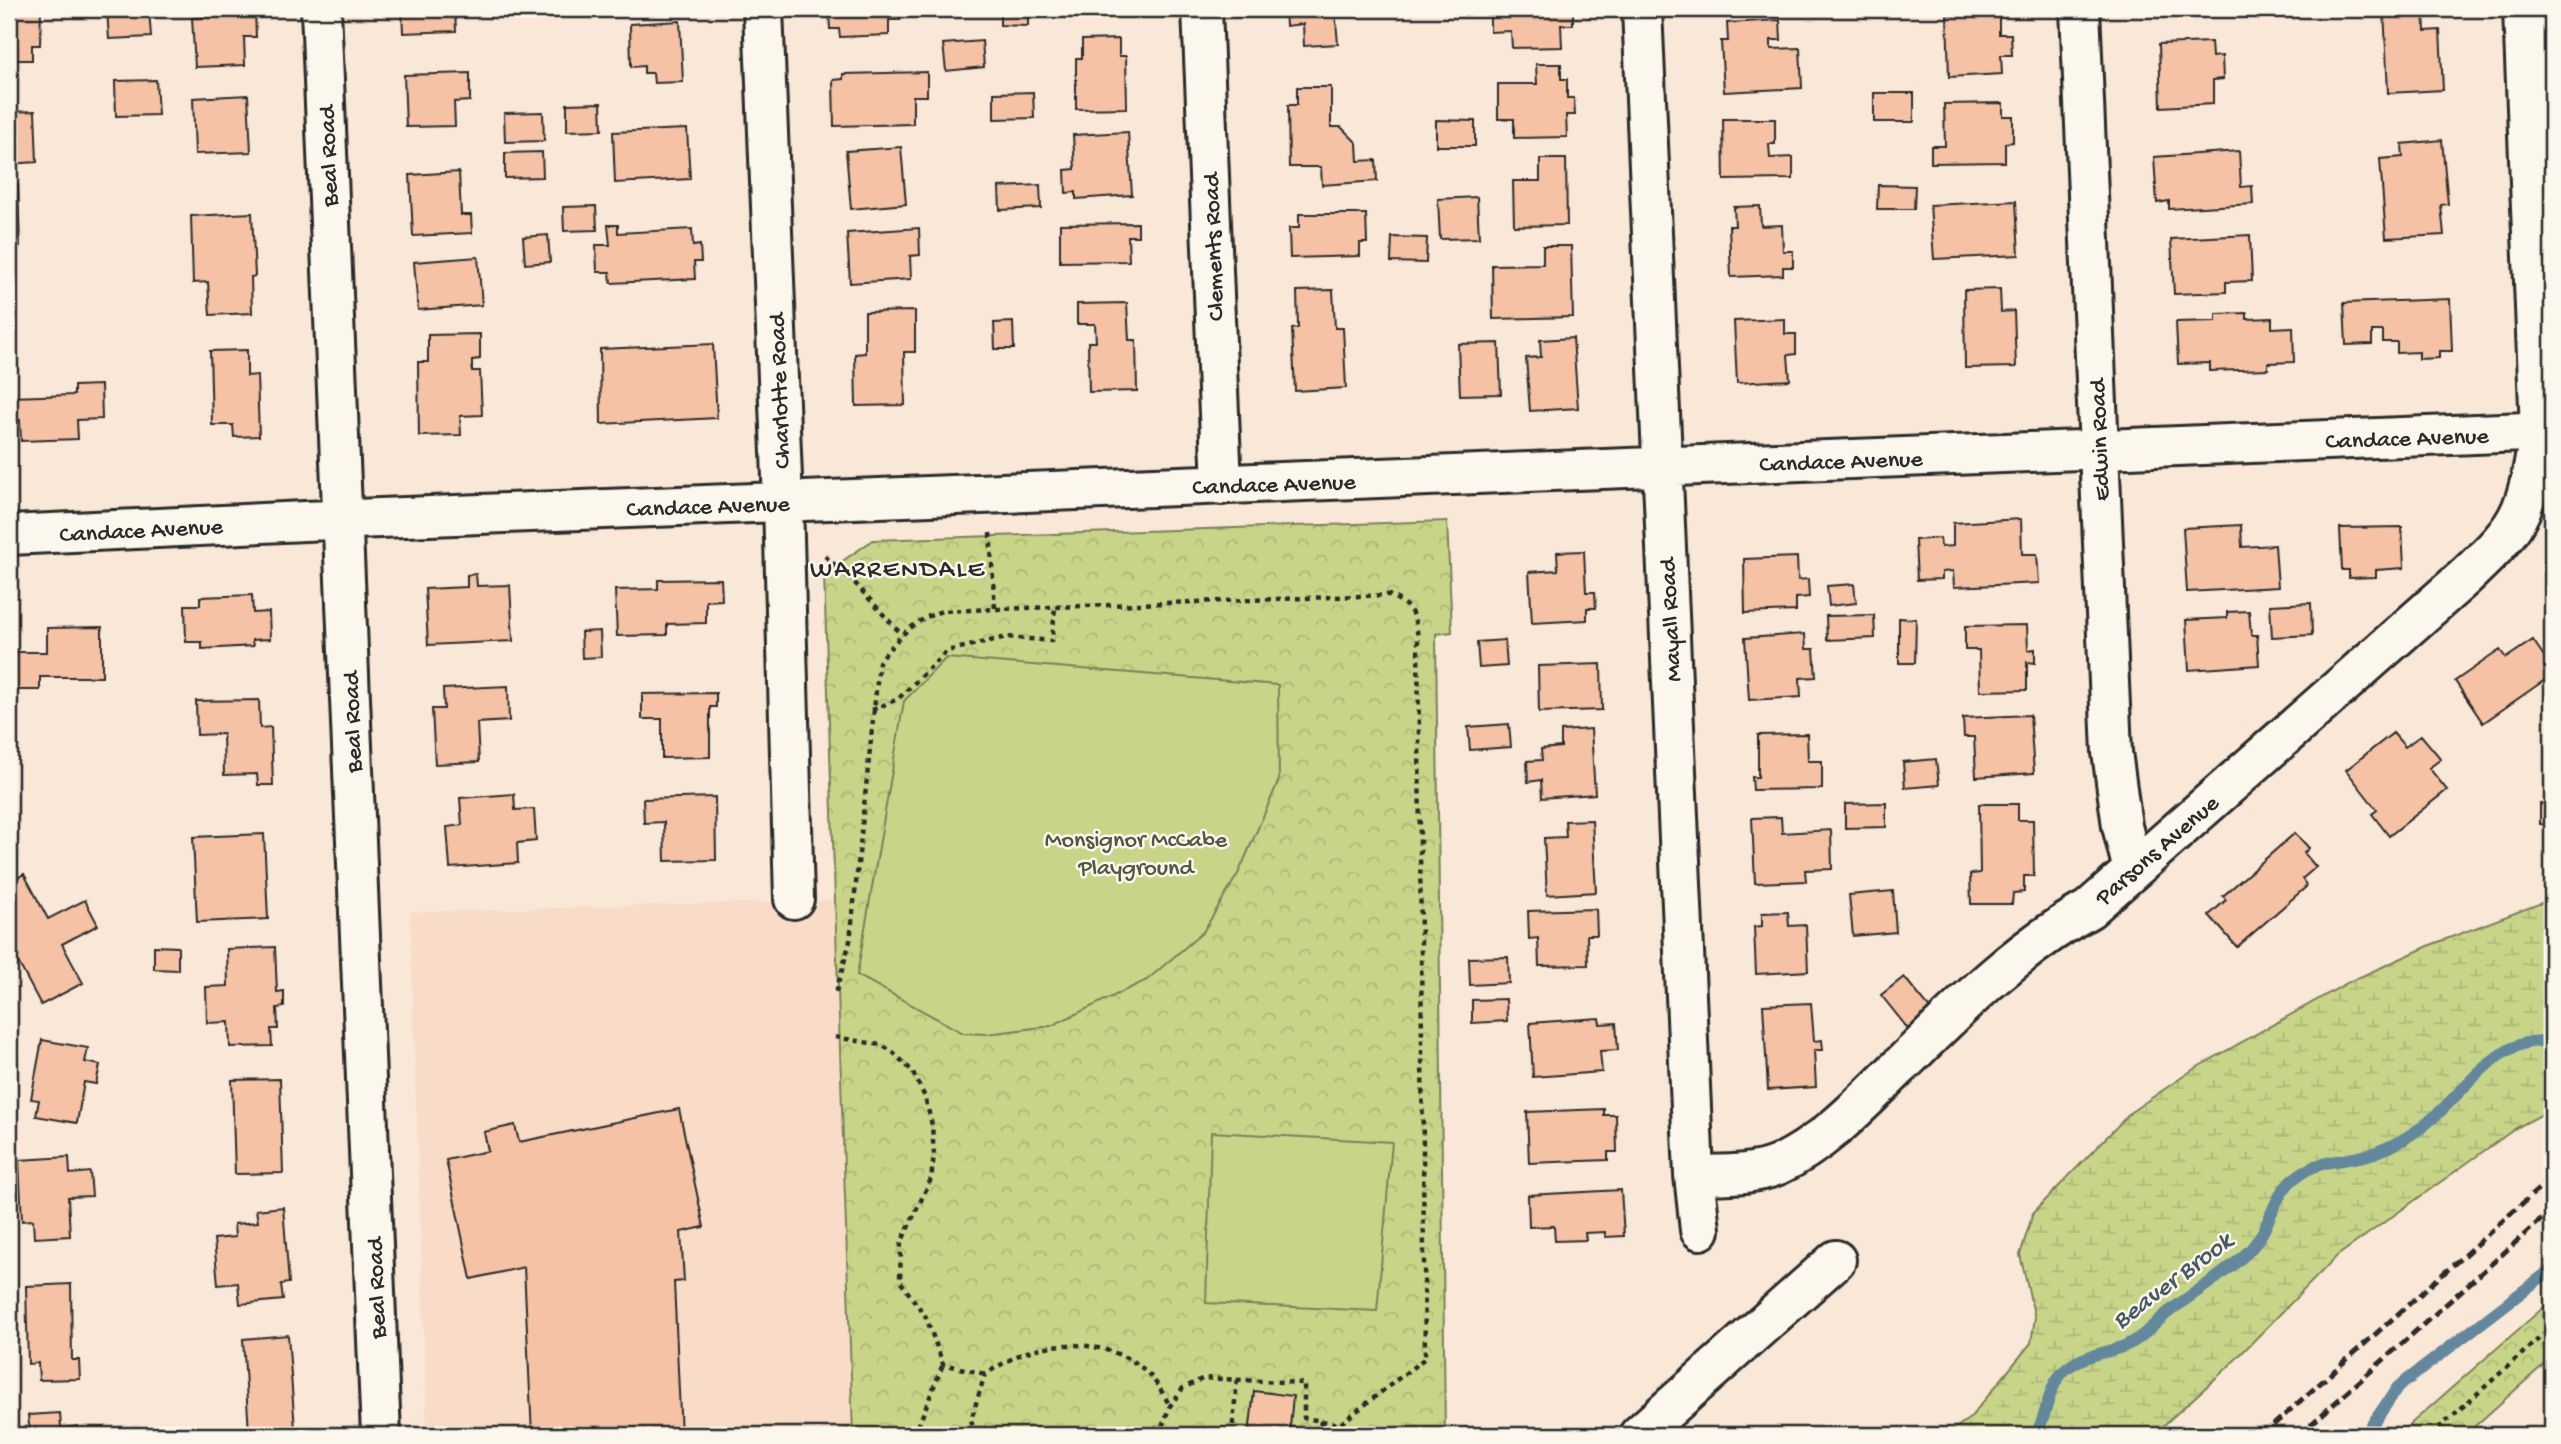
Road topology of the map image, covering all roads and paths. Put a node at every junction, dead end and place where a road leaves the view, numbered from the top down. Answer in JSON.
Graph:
{"nodes":[{"id":1,"x":321,"y":9,"type":"edge"},
{"id":2,"x":763,"y":9,"type":"edge"},
{"id":3,"x":1202,"y":9,"type":"edge"},
{"id":4,"x":1642,"y":9,"type":"edge"},
{"id":5,"x":2080,"y":9,"type":"edge"},
{"id":6,"x":2523,"y":9,"type":"edge"},
{"id":7,"x":2546,"y":431,"type":"edge"},
{"id":8,"x":2098,"y":449,"type":"junction"},
{"id":9,"x":1661,"y":467,"type":"junction"},
{"id":10,"x":1222,"y":485,"type":"junction"},
{"id":11,"x":783,"y":502,"type":"junction"},
{"id":12,"x":342,"y":520,"type":"junction"},
{"id":13,"x":990,"y":532,"type":"dead end"},
{"id":14,"x":9,"y":536,"type":"edge"},
{"id":15,"x":821,"y":552,"type":"dead end"},
{"id":16,"x":1055,"y":607,"type":"junction"},
{"id":17,"x":995,"y":609,"type":"junction"},
{"id":18,"x":902,"y":635,"type":"junction"},
{"id":19,"x":872,"y":710,"type":"junction"},
{"id":20,"x":2133,"y":870,"type":"junction"},
{"id":21,"x":794,"y":899,"type":"dead end"},
{"id":22,"x":836,"y":992,"type":"dead end"},
{"id":23,"x":835,"y":1037,"type":"dead end"},
{"id":24,"x":1694,"y":1175,"type":"junction"},
{"id":25,"x":1700,"y":1230,"type":"dead end"},
{"id":26,"x":1836,"y":1260,"type":"dead end"},
{"id":27,"x":2552,"y":1327,"type":"edge"},
{"id":28,"x":943,"y":1364,"type":"junction"},
{"id":29,"x":985,"y":1374,"type":"junction"},
{"id":30,"x":1237,"y":1379,"type":"junction"},
{"id":31,"x":1170,"y":1406,"type":"junction"},
{"id":32,"x":1321,"y":1421,"type":"junction"},
{"id":33,"x":917,"y":1429,"type":"junction"},
{"id":34,"x":844,"y":1431,"type":"dead end"},
{"id":35,"x":381,"y":1435,"type":"edge"},
{"id":36,"x":921,"y":1435,"type":"edge"},
{"id":37,"x":975,"y":1435,"type":"edge"},
{"id":38,"x":1159,"y":1435,"type":"edge"},
{"id":39,"x":1232,"y":1435,"type":"edge"},
{"id":40,"x":1319,"y":1435,"type":"edge"},
{"id":41,"x":1639,"y":1435,"type":"edge"},
{"id":42,"x":2431,"y":1435,"type":"edge"}],
"edges":[{"from":1,"to":12,"type":"street","name":"Beal Road"},
{"from":2,"to":11,"type":"street","name":"Charlotte Road"},
{"from":3,"to":10,"type":"street","name":"Clements Road"},
{"from":4,"to":9,"type":"street","name":"Mayall Road"},
{"from":5,"to":8,"type":"street","name":"Edwin Road"},
{"from":6,"to":7,"type":"street","name":"Parsons Avenue"},
{"from":7,"to":8,"type":"street","name":"Candace Avenue"},
{"from":7,"to":20,"type":"street","name":"Parsons Avenue"},
{"from":8,"to":9,"type":"street","name":"Candace Avenue"},
{"from":8,"to":20,"type":"street","name":"Edwin Road"},
{"from":9,"to":10,"type":"street","name":"Candace Avenue"},
{"from":9,"to":24,"type":"street","name":"Mayall Road"},
{"from":10,"to":11,"type":"street","name":"Candace Avenue"},
{"from":11,"to":12,"type":"street","name":"Candace Avenue"},
{"from":11,"to":21,"type":"street","name":"Charlotte Road"},
{"from":12,"to":14,"type":"street","name":"Candace Avenue"},
{"from":12,"to":35,"type":"street","name":"Beal Road"},
{"from":13,"to":17,"type":"path"},
{"from":15,"to":18,"type":"path"},
{"from":16,"to":17,"type":"path"},
{"from":16,"to":19,"type":"path"},
{"from":16,"to":32,"type":"path"},
{"from":17,"to":18,"type":"path"},
{"from":18,"to":19,"type":"path"},
{"from":19,"to":22,"type":"path"},
{"from":20,"to":24,"type":"street","name":"Parsons Avenue"},
{"from":23,"to":28,"type":"path"},
{"from":24,"to":25,"type":"street","name":"Mayall Road"},
{"from":26,"to":41,"type":"street"},
{"from":27,"to":42,"type":"path"},
{"from":28,"to":29,"type":"path"},
{"from":28,"to":33,"type":"path"},
{"from":29,"to":31,"type":"path"},
{"from":29,"to":37,"type":"path"},
{"from":30,"to":31,"type":"path"},
{"from":30,"to":32,"type":"path"},
{"from":30,"to":39,"type":"path"},
{"from":31,"to":38,"type":"path"},
{"from":32,"to":40,"type":"path"},
{"from":33,"to":34,"type":"path"},
{"from":33,"to":36,"type":"path"}]}
